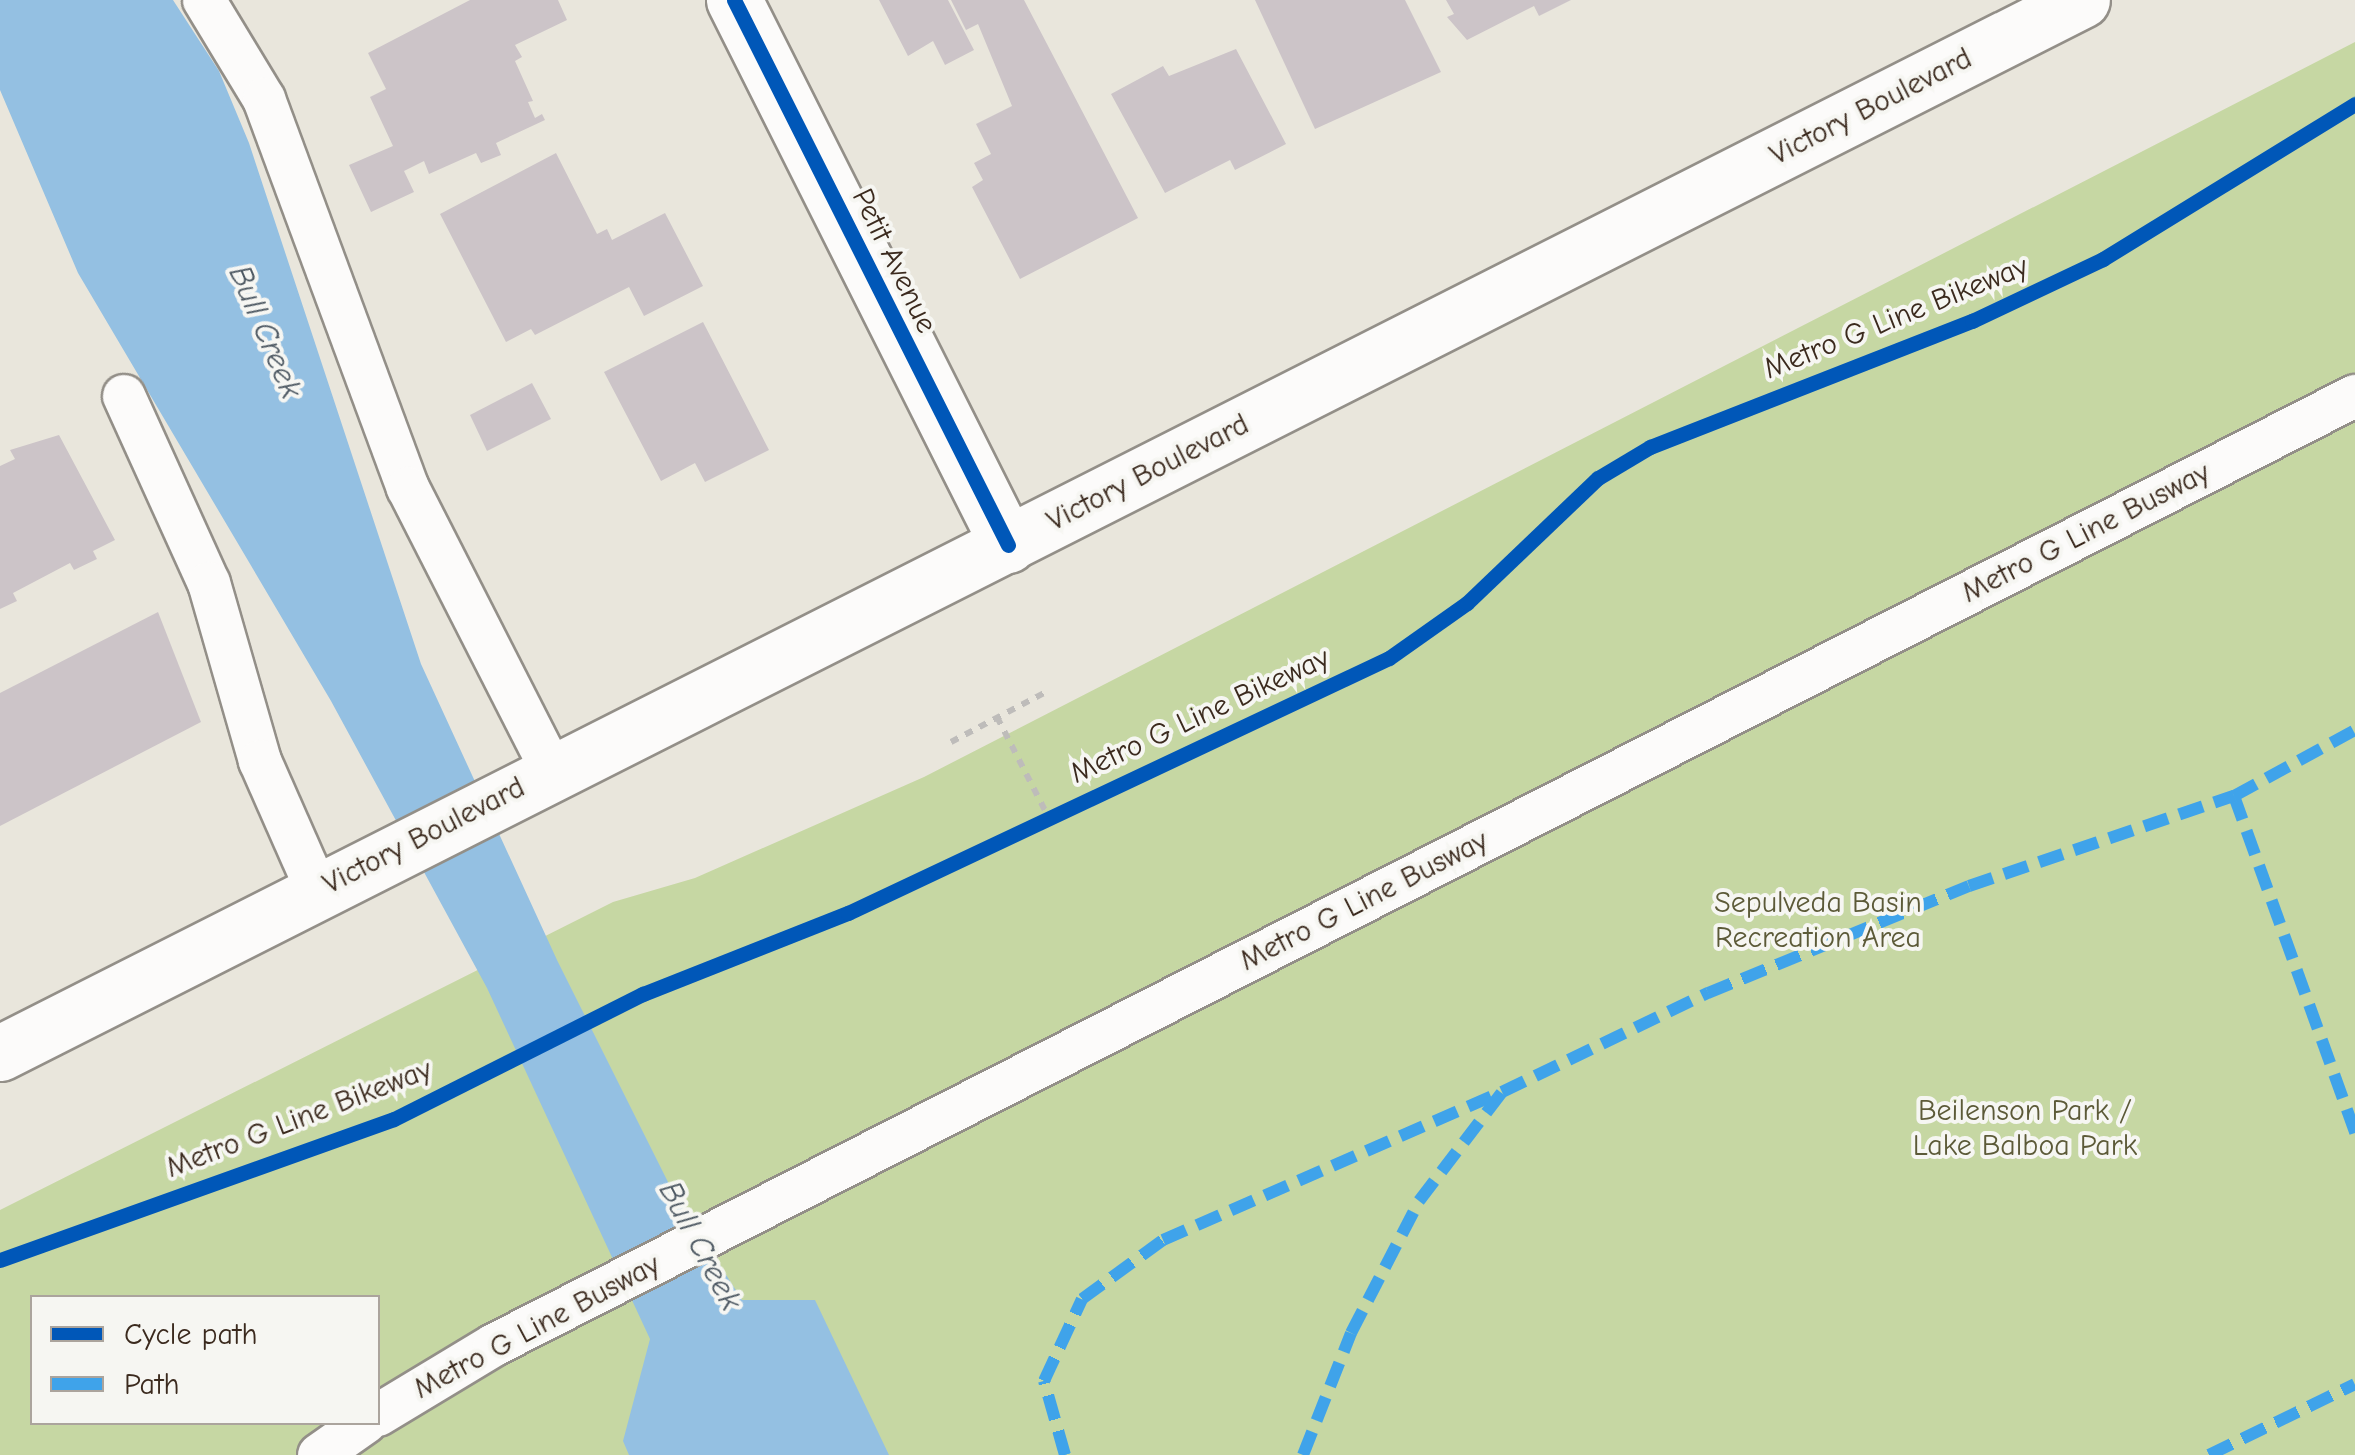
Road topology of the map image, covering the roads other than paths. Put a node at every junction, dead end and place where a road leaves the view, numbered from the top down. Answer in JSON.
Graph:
{"nodes":[{"id":1,"x":204,"y":0,"type":"edge"},
{"id":2,"x":2082,"y":0,"type":"edge"},
{"id":3,"x":742,"y":3,"type":"edge"},
{"id":4,"x":124,"y":396,"type":"dead end"},
{"id":5,"x":2355,"y":396,"type":"edge"},
{"id":6,"x":1008,"y":545,"type":"junction"},
{"id":7,"x":538,"y":780,"type":"junction"},
{"id":8,"x":336,"y":881,"type":"junction"},
{"id":9,"x":0,"y":1054,"type":"edge"},
{"id":10,"x":380,"y":1414,"type":"edge"},
{"id":11,"x":362,"y":1425,"type":"edge"},
{"id":12,"x":319,"y":1455,"type":"edge"}],
"edges":[{"from":1,"to":7,"type":"lane"},
{"from":2,"to":6,"type":"main road","name":"Victory Boulevard"},
{"from":3,"to":6,"type":"main road","name":"Petit Avenue"},
{"from":4,"to":8,"type":"lane"},
{"from":5,"to":10,"type":"lane","name":"Metro G Line Busway"},
{"from":6,"to":7,"type":"main road","name":"Victory Boulevard"},
{"from":7,"to":8,"type":"main road","name":"Victory Boulevard"},
{"from":8,"to":9,"type":"main road","name":"Victory Boulevard"},
{"from":11,"to":12,"type":"lane"}]}
